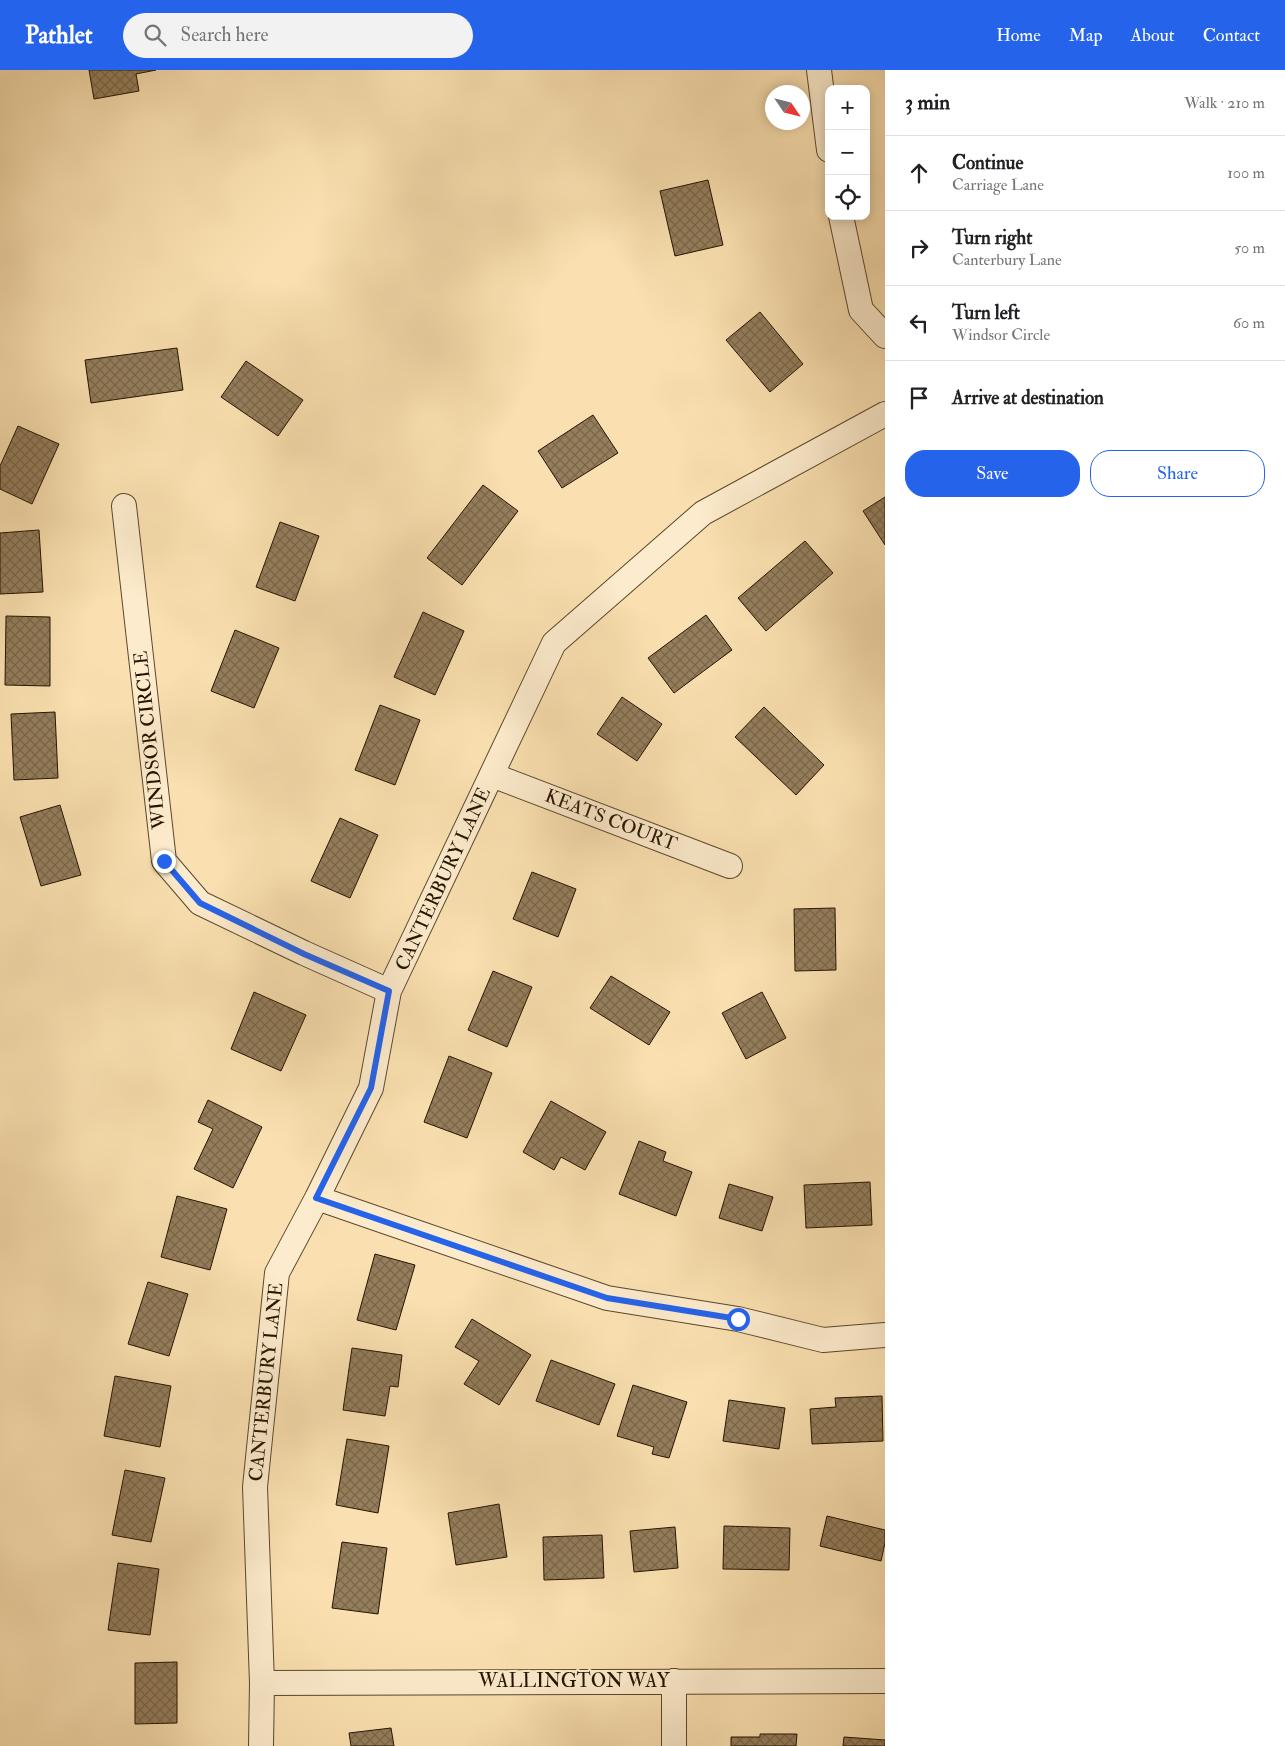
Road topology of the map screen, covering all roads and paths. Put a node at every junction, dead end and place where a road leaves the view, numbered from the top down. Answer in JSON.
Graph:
{"nodes":[{"id":1,"x":819,"y":70,"type":"edge"},
{"id":2,"x":826,"y":130,"type":"edge"},
{"id":3,"x":841,"y":220,"type":"edge"},
{"id":4,"x":885,"y":336,"type":"edge"},
{"id":5,"x":885,"y":414,"type":"edge"},
{"id":6,"x":124,"y":506,"type":"dead end"},
{"id":7,"x":492,"y":775,"type":"junction"},
{"id":8,"x":730,"y":866,"type":"dead end"},
{"id":9,"x":389,"y":991,"type":"junction"},
{"id":10,"x":316,"y":1198,"type":"junction"},
{"id":11,"x":885,"y":1335,"type":"edge"},
{"id":12,"x":674,"y":1681,"type":"junction"},
{"id":13,"x":885,"y":1681,"type":"edge"},
{"id":14,"x":262,"y":1683,"type":"junction"},
{"id":15,"x":261,"y":1746,"type":"edge"},
{"id":16,"x":674,"y":1746,"type":"edge"}],
"edges":[{"from":1,"to":2,"type":"street"},
{"from":3,"to":4,"type":"street"},
{"from":5,"to":7,"type":"street","name":"CANTERBURY LANE"},
{"from":6,"to":9,"type":"street","name":"WINDSOR CIRCLE"},
{"from":7,"to":8,"type":"street","name":"KEATS COURT"},
{"from":7,"to":9,"type":"street","name":"CANTERBURY LANE"},
{"from":9,"to":10,"type":"street","name":"CANTERBURY LANE"},
{"from":10,"to":11,"type":"street"},
{"from":10,"to":14,"type":"street","name":"CANTERBURY LANE"},
{"from":12,"to":13,"type":"street","name":"WALLINGTON WAY"},
{"from":12,"to":14,"type":"street","name":"WALLINGTON WAY"},
{"from":12,"to":16,"type":"street"},
{"from":14,"to":15,"type":"street","name":"CANTERBURY LANE"}]}
